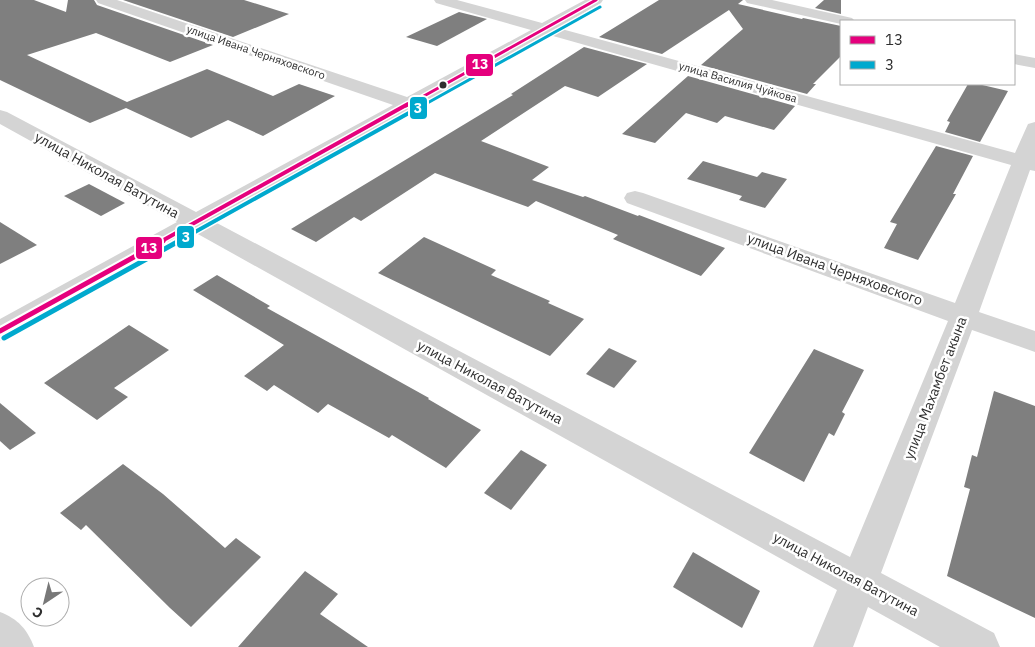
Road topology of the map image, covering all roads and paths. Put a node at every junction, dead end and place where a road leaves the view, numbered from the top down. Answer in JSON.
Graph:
{"nodes":[{"id":1,"x":103,"y":0,"type":"edge"},
{"id":2,"x":441,"y":0,"type":"edge"},
{"id":3,"x":596,"y":0,"type":"edge"},
{"id":4,"x":752,"y":0,"type":"edge"},
{"id":5,"x":842,"y":20,"type":"edge"},
{"id":6,"x":544,"y":28,"type":"junction"},
{"id":7,"x":1015,"y":59,"type":"edge"},
{"id":8,"x":1035,"y":63,"type":"edge"},
{"id":9,"x":410,"y":104,"type":"junction"},
{"id":10,"x":0,"y":116,"type":"edge"},
{"id":11,"x":1035,"y":128,"type":"edge"},
{"id":12,"x":1028,"y":163,"type":"edge"},
{"id":13,"x":634,"y":198,"type":"dead end"},
{"id":14,"x":195,"y":222,"type":"junction"},
{"id":15,"x":964,"y":316,"type":"junction"},
{"id":16,"x":0,"y":331,"type":"edge"},
{"id":17,"x":1035,"y":342,"type":"edge"},
{"id":18,"x":860,"y":582,"type":"junction"},
{"id":19,"x":0,"y":632,"type":"edge"},
{"id":20,"x":14,"y":647,"type":"edge"},
{"id":21,"x":833,"y":647,"type":"edge"},
{"id":22,"x":980,"y":647,"type":"edge"}],
"edges":[{"from":1,"to":9,"type":"street","name":"улица Ивана Черняховского"},
{"from":2,"to":6,"type":"street","name":"улица Василия Чуйкова"},
{"from":3,"to":6,"type":"street"},
{"from":4,"to":5,"type":"street"},
{"from":6,"to":9,"type":"street"},
{"from":6,"to":12,"type":"street","name":"улица Василия Чуйкова"},
{"from":7,"to":8,"type":"street"},
{"from":9,"to":14,"type":"street"},
{"from":10,"to":14,"type":"street","name":"улица Николая Ватутина"},
{"from":11,"to":12,"type":"street","name":"улица Махамбет акына"},
{"from":12,"to":15,"type":"street","name":"улица Махамбет акына"},
{"from":13,"to":15,"type":"street","name":"улица Ивана Черняховского"},
{"from":14,"to":16,"type":"street"},
{"from":14,"to":18,"type":"street","name":"улица Николая Ватутина"},
{"from":15,"to":17,"type":"street","name":"улица Ивана Черняховского"},
{"from":15,"to":18,"type":"street","name":"улица Махамбет акына"},
{"from":18,"to":21,"type":"street","name":"улица Махамбет акына"},
{"from":18,"to":22,"type":"street","name":"улица Николая Ватутина"},
{"from":19,"to":20,"type":"street"}]}
